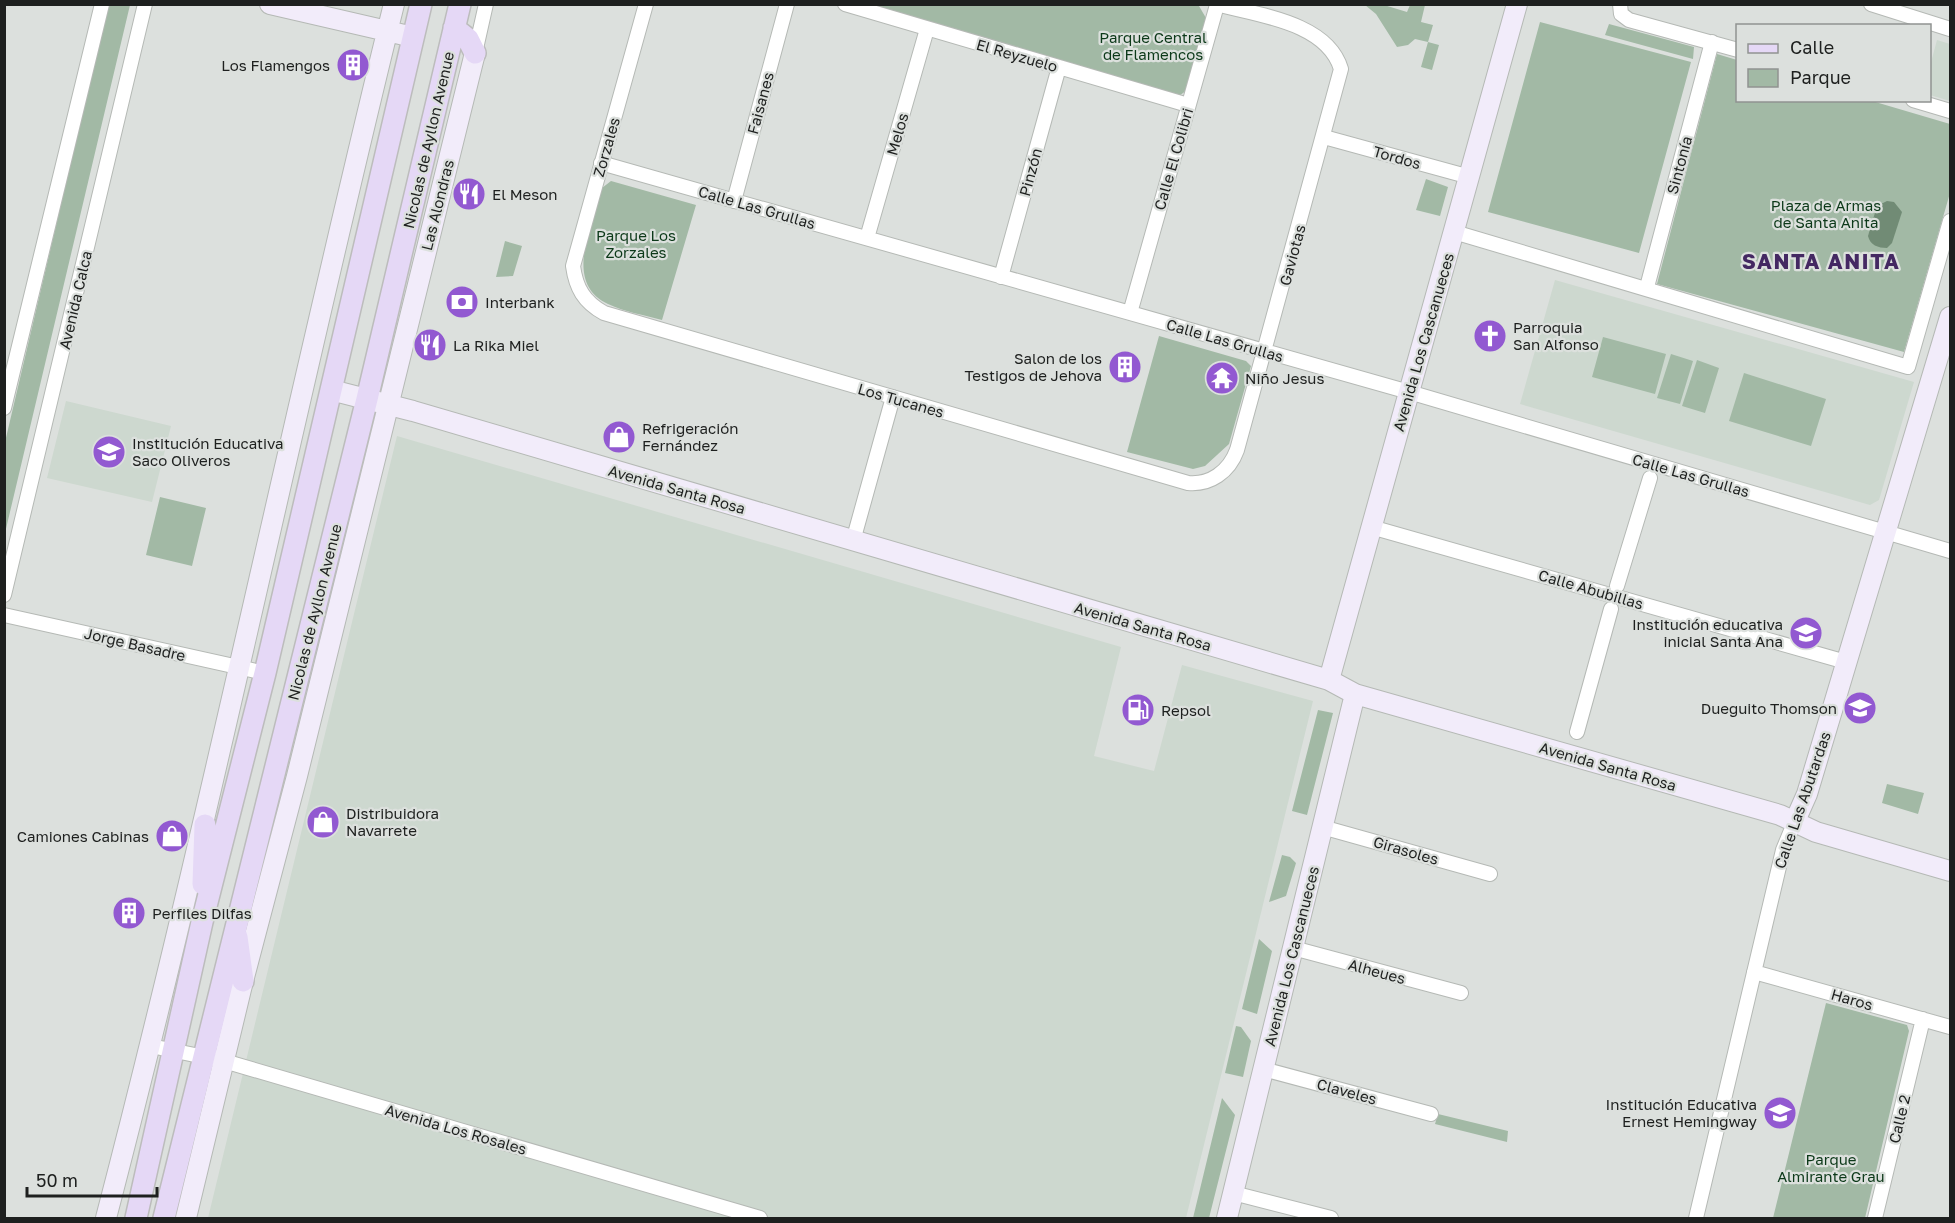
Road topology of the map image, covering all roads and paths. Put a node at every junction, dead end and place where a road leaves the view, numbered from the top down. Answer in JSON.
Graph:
{"nodes":[{"id":1,"x":102,"y":4,"type":"edge"},
{"id":2,"x":145,"y":4,"type":"edge"},
{"id":3,"x":270,"y":4,"type":"edge"},
{"id":4,"x":348,"y":4,"type":"edge"},
{"id":5,"x":393,"y":4,"type":"edge"},
{"id":6,"x":421,"y":4,"type":"edge"},
{"id":7,"x":459,"y":4,"type":"edge"},
{"id":8,"x":486,"y":4,"type":"edge"},
{"id":9,"x":646,"y":4,"type":"edge"},
{"id":10,"x":787,"y":4,"type":"edge"},
{"id":11,"x":845,"y":4,"type":"edge"},
{"id":12,"x":1216,"y":4,"type":"edge"},
{"id":13,"x":1517,"y":4,"type":"edge"},
{"id":14,"x":1620,"y":4,"type":"edge"},
{"id":15,"x":1871,"y":4,"type":"edge"},
{"id":16,"x":333,"y":18,"type":"junction"},
{"id":17,"x":454,"y":28,"type":"junction"},
{"id":18,"x":927,"y":29,"type":"junction"},
{"id":19,"x":1950,"y":29,"type":"edge"},
{"id":20,"x":387,"y":30,"type":"junction"},
{"id":21,"x":413,"y":37,"type":"junction"},
{"id":22,"x":1712,"y":42,"type":"junction"},
{"id":23,"x":1736,"y":50,"type":"edge"},
{"id":24,"x":475,"y":53,"type":"junction"},
{"id":25,"x":1059,"y":67,"type":"junction"},
{"id":26,"x":1920,"y":102,"type":"edge"},
{"id":27,"x":1188,"y":105,"type":"junction"},
{"id":28,"x":1950,"y":111,"type":"edge"},
{"id":29,"x":1324,"y":137,"type":"junction"},
{"id":30,"x":601,"y":163,"type":"junction"},
{"id":31,"x":1470,"y":177,"type":"junction"},
{"id":32,"x":734,"y":201,"type":"junction"},
{"id":33,"x":1950,"y":221,"type":"edge"},
{"id":34,"x":1454,"y":232,"type":"junction"},
{"id":35,"x":867,"y":238,"type":"junction"},
{"id":36,"x":1001,"y":277,"type":"junction"},
{"id":37,"x":1647,"y":287,"type":"junction"},
{"id":38,"x":579,"y":291,"type":"joint"},
{"id":39,"x":1130,"y":314,"type":"junction"},
{"id":40,"x":1950,"y":317,"type":"edge"},
{"id":41,"x":1265,"y":351,"type":"junction"},
{"id":42,"x":331,"y":390,"type":"junction"},
{"id":43,"x":1409,"y":392,"type":"junction"},
{"id":44,"x":893,"y":397,"type":"junction"},
{"id":45,"x":367,"y":399,"type":"junction"},
{"id":46,"x":390,"y":405,"type":"junction"},
{"id":47,"x":4,"y":408,"type":"edge"},
{"id":48,"x":1227,"y":468,"type":"joint"},
{"id":49,"x":1650,"y":478,"type":"dead end"},
{"id":50,"x":1371,"y":527,"type":"junction"},
{"id":51,"x":1884,"y":532,"type":"junction"},
{"id":52,"x":853,"y":541,"type":"junction"},
{"id":53,"x":1950,"y":551,"type":"edge"},
{"id":54,"x":1617,"y":586,"type":"dead end"},
{"id":55,"x":4,"y":595,"type":"edge"},
{"id":56,"x":1611,"y":609,"type":"dead end"},
{"id":57,"x":4,"y":615,"type":"edge"},
{"id":58,"x":1846,"y":662,"type":"junction"},
{"id":59,"x":239,"y":668,"type":"junction"},
{"id":60,"x":265,"y":673,"type":"junction"},
{"id":61,"x":1329,"y":680,"type":"junction"},
{"id":62,"x":1355,"y":694,"type":"junction"},
{"id":63,"x":1576,"y":732,"type":"dead end"},
{"id":64,"x":1795,"y":821,"type":"junction"},
{"id":65,"x":205,"y":825,"type":"junction"},
{"id":66,"x":1322,"y":827,"type":"junction"},
{"id":67,"x":1950,"y":871,"type":"edge"},
{"id":68,"x":1490,"y":873,"type":"dead end"},
{"id":69,"x":202,"y":922,"type":"junction"},
{"id":70,"x":235,"y":925,"type":"junction"},
{"id":71,"x":1293,"y":948,"type":"junction"},
{"id":72,"x":1754,"y":972,"type":"junction"},
{"id":73,"x":243,"y":981,"type":"junction"},
{"id":74,"x":1461,"y":993,"type":"dead end"},
{"id":75,"x":1923,"y":1019,"type":"junction"},
{"id":76,"x":1950,"y":1027,"type":"edge"},
{"id":77,"x":151,"y":1046,"type":"junction"},
{"id":78,"x":176,"y":1051,"type":"junction"},
{"id":79,"x":203,"y":1056,"type":"junction"},
{"id":80,"x":224,"y":1061,"type":"junction"},
{"id":81,"x":1263,"y":1068,"type":"junction"},
{"id":82,"x":1431,"y":1114,"type":"dead end"},
{"id":83,"x":1233,"y":1193,"type":"junction"},
{"id":84,"x":106,"y":1218,"type":"edge"},
{"id":85,"x":136,"y":1218,"type":"edge"},
{"id":86,"x":164,"y":1218,"type":"edge"},
{"id":87,"x":186,"y":1218,"type":"edge"},
{"id":88,"x":760,"y":1218,"type":"edge"},
{"id":89,"x":1227,"y":1218,"type":"edge"},
{"id":90,"x":1331,"y":1218,"type":"edge"},
{"id":91,"x":1696,"y":1218,"type":"edge"},
{"id":92,"x":1875,"y":1218,"type":"edge"}],
"edges":[{"from":1,"to":47,"type":"street"},
{"from":2,"to":55,"type":"street","name":"Avenida Calca"},
{"from":3,"to":16,"type":"street"},
{"from":4,"to":16,"type":"street"},
{"from":5,"to":20,"type":"street"},
{"from":6,"to":21,"type":"main road"},
{"from":7,"to":17,"type":"main road","name":"Nicolas de Ayllon Avenue"},
{"from":8,"to":24,"type":"street","name":"Las Alondras"},
{"from":9,"to":30,"type":"street","name":"Zorzales"},
{"from":10,"to":32,"type":"street","name":"Faisanes"},
{"from":11,"to":18,"type":"street","name":"El Reyzuelo"},
{"from":12,"to":27,"type":"street","name":"Calle El Colibri"},
{"from":12,"to":29,"type":"street","name":"Gaviotas"},
{"from":13,"to":31,"type":"street","name":"Avenida Los Cascanueces"},
{"from":14,"to":22,"type":"street"},
{"from":15,"to":19,"type":"street"},
{"from":16,"to":20,"type":"street"},
{"from":17,"to":24,"type":"main road"},
{"from":17,"to":45,"type":"main road","name":"Nicolas de Ayllon Avenue"},
{"from":18,"to":25,"type":"street","name":"El Reyzuelo"},
{"from":18,"to":35,"type":"street","name":"Melos"},
{"from":20,"to":21,"type":"street"},
{"from":20,"to":59,"type":"street"},
{"from":21,"to":42,"type":"main road"},
{"from":22,"to":23,"type":"street"},
{"from":22,"to":37,"type":"street","name":"Sintonía"},
{"from":24,"to":46,"type":"street","name":"Las Alondras"},
{"from":25,"to":27,"type":"street","name":"El Reyzuelo"},
{"from":25,"to":36,"type":"street","name":"Pinzón"},
{"from":26,"to":28,"type":"street"},
{"from":27,"to":39,"type":"street","name":"Calle El Colibri"},
{"from":29,"to":31,"type":"street","name":"Tordos"},
{"from":29,"to":41,"type":"street","name":"Gaviotas"},
{"from":30,"to":32,"type":"street","name":"Calle Las Grullas"},
{"from":30,"to":38,"type":"street","name":"Zorzales"},
{"from":31,"to":34,"type":"street","name":"Avenida Los Cascanueces"},
{"from":32,"to":35,"type":"street","name":"Calle Las Grullas"},
{"from":33,"to":37,"type":"street"},
{"from":34,"to":37,"type":"street"},
{"from":34,"to":43,"type":"street","name":"Avenida Los Cascanueces"},
{"from":35,"to":36,"type":"street","name":"Calle Las Grullas"},
{"from":36,"to":39,"type":"street","name":"Calle Las Grullas"},
{"from":38,"to":44,"type":"street","name":"Los Tucanes"},
{"from":39,"to":41,"type":"street","name":"Calle Las Grullas"},
{"from":40,"to":51,"type":"street","name":"Calle Las Abutardas"},
{"from":41,"to":43,"type":"street","name":"Calle Las Grullas"},
{"from":41,"to":48,"type":"street","name":"Gaviotas"},
{"from":42,"to":45,"type":"street","name":"Avenida Santa Rosa"},
{"from":42,"to":60,"type":"main road"},
{"from":43,"to":50,"type":"street","name":"Avenida Los Cascanueces"},
{"from":43,"to":51,"type":"street","name":"Calle Las Grullas"},
{"from":44,"to":48,"type":"street","name":"Los Tucanes"},
{"from":44,"to":52,"type":"street"},
{"from":45,"to":46,"type":"street","name":"Avenida Santa Rosa"},
{"from":45,"to":70,"type":"main road","name":"Nicolas de Ayllon Avenue"},
{"from":46,"to":52,"type":"street","name":"Avenida Santa Rosa"},
{"from":46,"to":73,"type":"street","name":"Nicolas de Ayllon Avenue"},
{"from":49,"to":54,"type":"street"},
{"from":50,"to":58,"type":"street","name":"Calle Abubillas"},
{"from":50,"to":61,"type":"street","name":"Avenida Los Cascanueces"},
{"from":51,"to":53,"type":"street","name":"Calle Las Grullas"},
{"from":51,"to":58,"type":"street","name":"Calle Las Abutardas"},
{"from":52,"to":61,"type":"street","name":"Avenida Santa Rosa"},
{"from":56,"to":63,"type":"street"},
{"from":57,"to":59,"type":"street","name":"Jorge Basadre"},
{"from":58,"to":64,"type":"street","name":"Calle Las Abutardas"},
{"from":59,"to":60,"type":"street","name":"Jorge Basadre"},
{"from":59,"to":65,"type":"street"},
{"from":60,"to":69,"type":"main road"},
{"from":61,"to":62,"type":"street","name":"Avenida Santa Rosa"},
{"from":62,"to":64,"type":"street","name":"Avenida Santa Rosa"},
{"from":62,"to":66,"type":"street","name":"Avenida Los Cascanueces"},
{"from":64,"to":67,"type":"street","name":"Avenida Santa Rosa"},
{"from":64,"to":72,"type":"street","name":"Calle Las Abutardas"},
{"from":65,"to":69,"type":"main road"},
{"from":65,"to":77,"type":"street"},
{"from":66,"to":68,"type":"street","name":"Girasoles"},
{"from":66,"to":71,"type":"street","name":"Avenida Los Cascanueces"},
{"from":69,"to":78,"type":"main road"},
{"from":70,"to":73,"type":"main road"},
{"from":70,"to":79,"type":"main road","name":"Nicolas de Ayllon Avenue"},
{"from":71,"to":74,"type":"street","name":"Alheues"},
{"from":71,"to":81,"type":"street","name":"Avenida Los Cascanueces"},
{"from":72,"to":75,"type":"street","name":"Haros"},
{"from":72,"to":91,"type":"street","name":"Calle Las Abutardas"},
{"from":73,"to":80,"type":"street","name":"Nicolas de Ayllon Avenue"},
{"from":75,"to":76,"type":"street","name":"Haros"},
{"from":75,"to":92,"type":"street","name":"Calle 2"},
{"from":77,"to":78,"type":"street","name":"Avenida Los Rosales"},
{"from":77,"to":84,"type":"street"},
{"from":78,"to":79,"type":"street","name":"Avenida Los Rosales"},
{"from":78,"to":85,"type":"main road"},
{"from":79,"to":80,"type":"street","name":"Avenida Los Rosales"},
{"from":79,"to":86,"type":"main road","name":"Nicolas de Ayllon Avenue"},
{"from":80,"to":87,"type":"street","name":"Nicolas de Ayllon Avenue"},
{"from":80,"to":88,"type":"street","name":"Avenida Los Rosales"},
{"from":81,"to":82,"type":"street","name":"Claveles"},
{"from":81,"to":83,"type":"street","name":"Avenida Los Cascanueces"},
{"from":83,"to":89,"type":"street","name":"Avenida Los Cascanueces"},
{"from":83,"to":90,"type":"street"}]}
